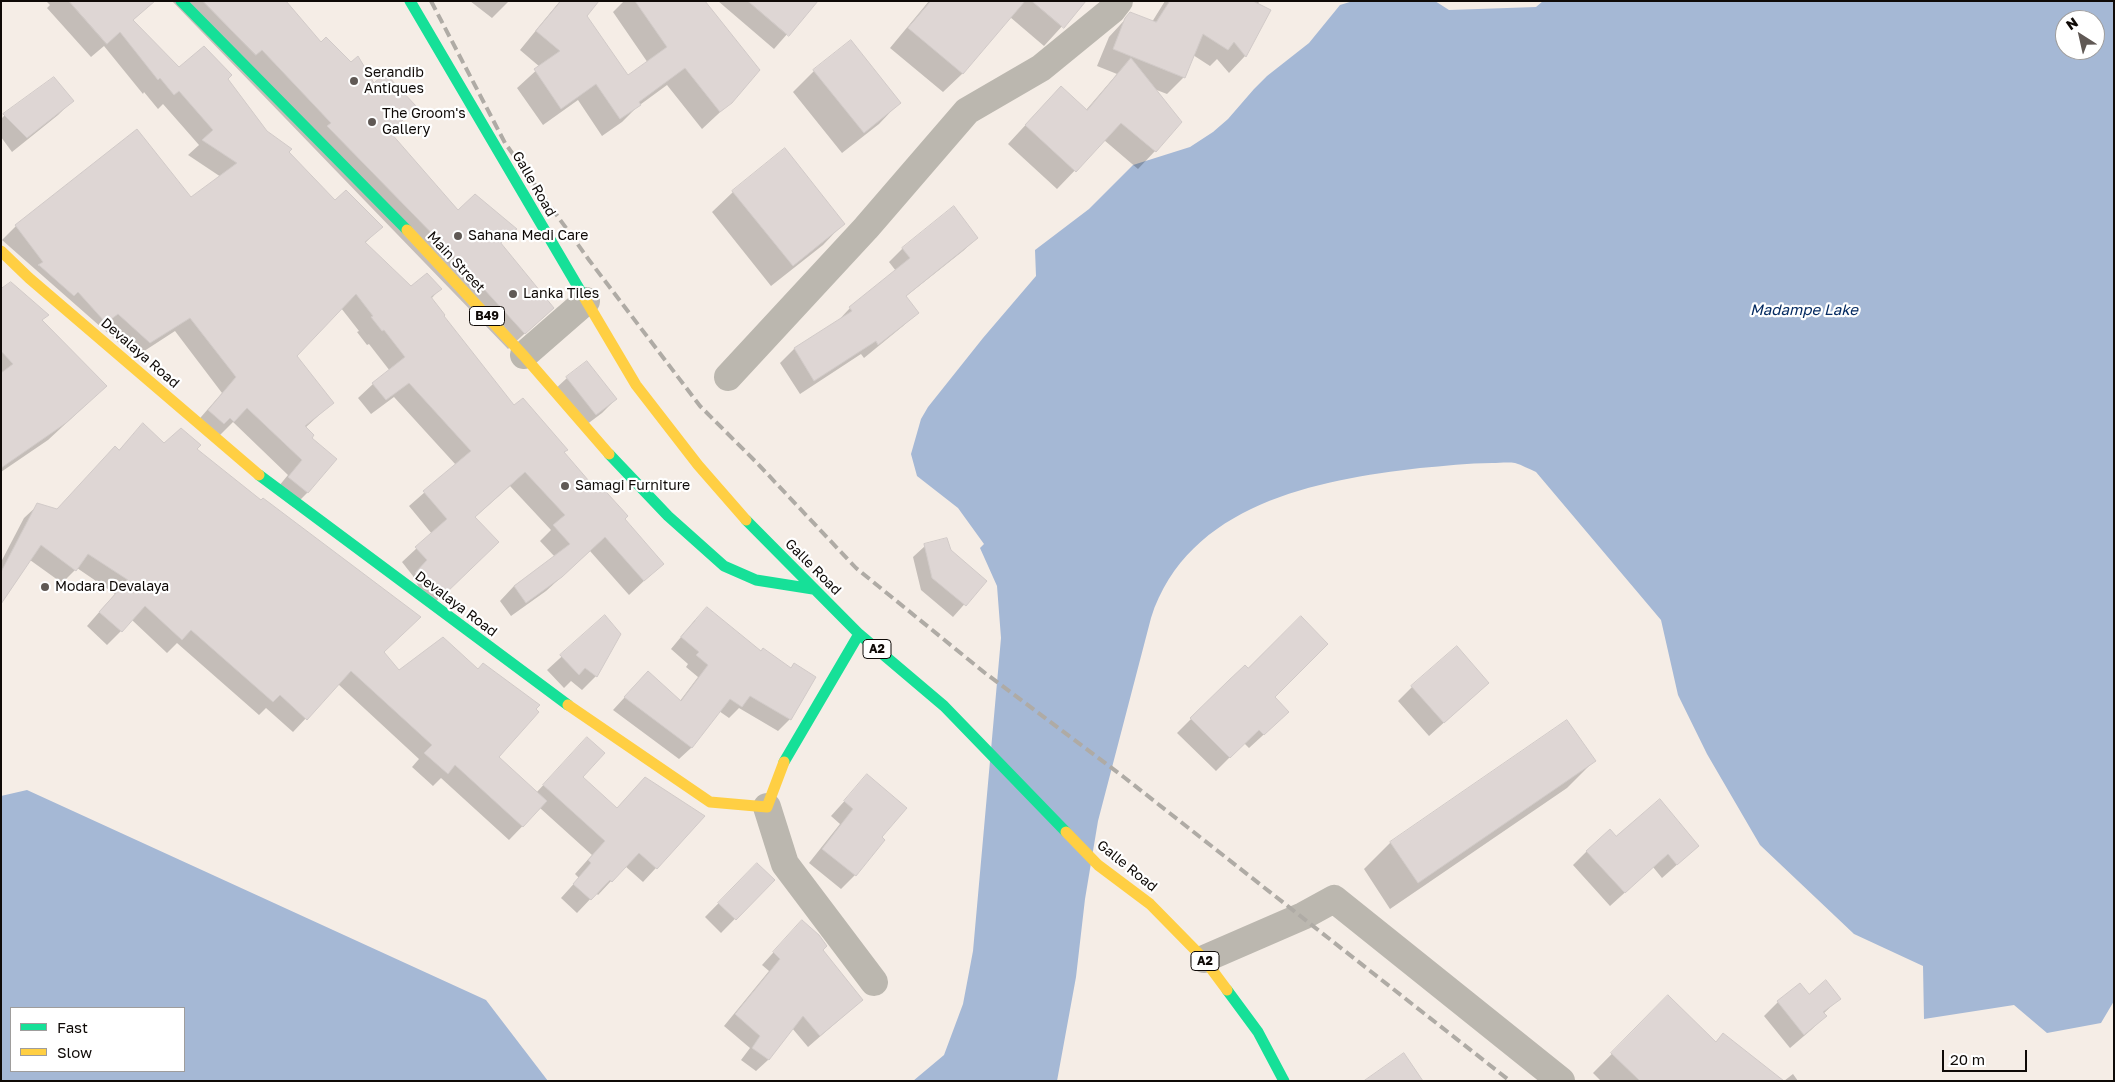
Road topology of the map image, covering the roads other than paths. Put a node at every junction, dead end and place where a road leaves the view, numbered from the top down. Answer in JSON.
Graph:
{"nodes":[{"id":1,"x":181,"y":1,"type":"edge"},
{"id":2,"x":410,"y":1,"type":"edge"},
{"id":3,"x":1119,"y":1,"type":"edge"},
{"id":4,"x":1,"y":251,"type":"edge"},
{"id":5,"x":586,"y":301,"type":"junction"},
{"id":6,"x":524,"y":355,"type":"junction"},
{"id":7,"x":728,"y":377,"type":"dead end"},
{"id":8,"x":813,"y":589,"type":"junction"},
{"id":9,"x":859,"y":634,"type":"junction"},
{"id":10,"x":767,"y":807,"type":"junction"},
{"id":11,"x":1204,"y":959,"type":"junction"},
{"id":12,"x":874,"y":982,"type":"dead end"},
{"id":13,"x":1284,"y":1081,"type":"edge"},
{"id":14,"x":1561,"y":1081,"type":"edge"}],
"edges":[{"from":1,"to":6,"type":"main road","name":"Main Street","number":"B49"},
{"from":2,"to":5,"type":"main road","name":"Galle Road","number":"A2"},
{"from":3,"to":7,"type":"street"},
{"from":4,"to":10,"type":"main road","name":"Devalaya Road"},
{"from":5,"to":6,"type":"street"},
{"from":5,"to":8,"type":"main road","name":"Galle Road","number":"A2"},
{"from":6,"to":8,"type":"main road","name":"Main Street","number":"B49"},
{"from":8,"to":9,"type":"main road","name":"Galle Road","number":"A2"},
{"from":9,"to":10,"type":"main road"},
{"from":9,"to":11,"type":"main road","name":"Galle Road","number":"A2"},
{"from":10,"to":12,"type":"street"},
{"from":11,"to":13,"type":"main road","name":"Galle Road","number":"A2"},
{"from":11,"to":14,"type":"street"}]}
